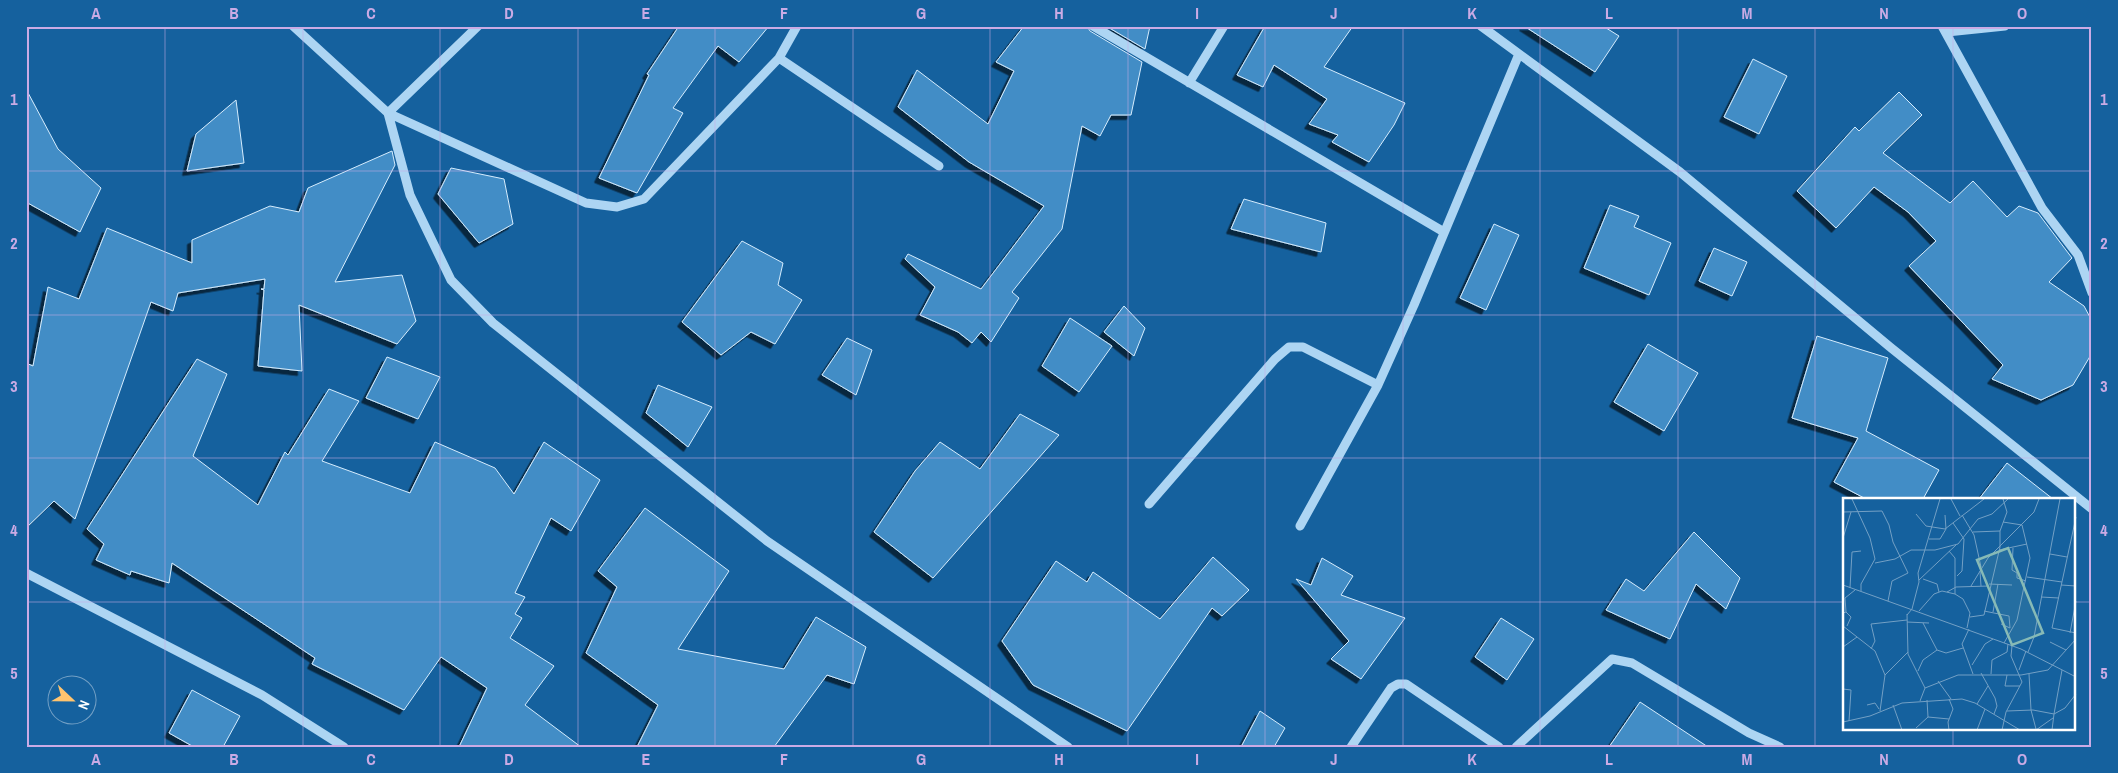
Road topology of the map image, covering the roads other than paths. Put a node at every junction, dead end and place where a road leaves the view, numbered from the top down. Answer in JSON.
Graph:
{"nodes":[{"id":1,"x":293,"y":26,"type":"edge"},
{"id":2,"x":478,"y":26,"type":"edge"},
{"id":3,"x":797,"y":26,"type":"edge"},
{"id":4,"x":1093,"y":26,"type":"edge"},
{"id":5,"x":1224,"y":26,"type":"edge"},
{"id":6,"x":1481,"y":26,"type":"edge"},
{"id":7,"x":2005,"y":26,"type":"edge"},
{"id":8,"x":1945,"y":29,"type":"edge"},
{"id":9,"x":1519,"y":54,"type":"junction"},
{"id":10,"x":779,"y":58,"type":"junction"},
{"id":11,"x":1189,"y":84,"type":"junction"},
{"id":12,"x":388,"y":113,"type":"junction"},
{"id":13,"x":939,"y":166,"type":"dead end"},
{"id":14,"x":1444,"y":232,"type":"junction"},
{"id":15,"x":2092,"y":293,"type":"edge"},
{"id":16,"x":1378,"y":385,"type":"junction"},
{"id":17,"x":1149,"y":504,"type":"dead end"},
{"id":18,"x":2092,"y":509,"type":"edge"},
{"id":19,"x":1300,"y":526,"type":"dead end"},
{"id":20,"x":26,"y":573,"type":"edge"},
{"id":21,"x":344,"y":747,"type":"edge"},
{"id":22,"x":1068,"y":747,"type":"edge"},
{"id":23,"x":1351,"y":747,"type":"edge"},
{"id":24,"x":1499,"y":747,"type":"edge"},
{"id":25,"x":1516,"y":747,"type":"edge"},
{"id":26,"x":1780,"y":747,"type":"edge"}],
"edges":[{"from":1,"to":12,"type":"street"},
{"from":2,"to":12,"type":"street"},
{"from":3,"to":10,"type":"street"},
{"from":4,"to":11,"type":"street"},
{"from":5,"to":11,"type":"street"},
{"from":6,"to":9,"type":"street"},
{"from":7,"to":8,"type":"street"},
{"from":8,"to":15,"type":"street"},
{"from":9,"to":14,"type":"street"},
{"from":9,"to":18,"type":"street"},
{"from":10,"to":12,"type":"street"},
{"from":10,"to":13,"type":"street"},
{"from":11,"to":14,"type":"street"},
{"from":12,"to":22,"type":"street"},
{"from":14,"to":16,"type":"street"},
{"from":16,"to":17,"type":"street"},
{"from":16,"to":19,"type":"street"},
{"from":20,"to":21,"type":"street"},
{"from":23,"to":24,"type":"street"},
{"from":25,"to":26,"type":"street"}]}
